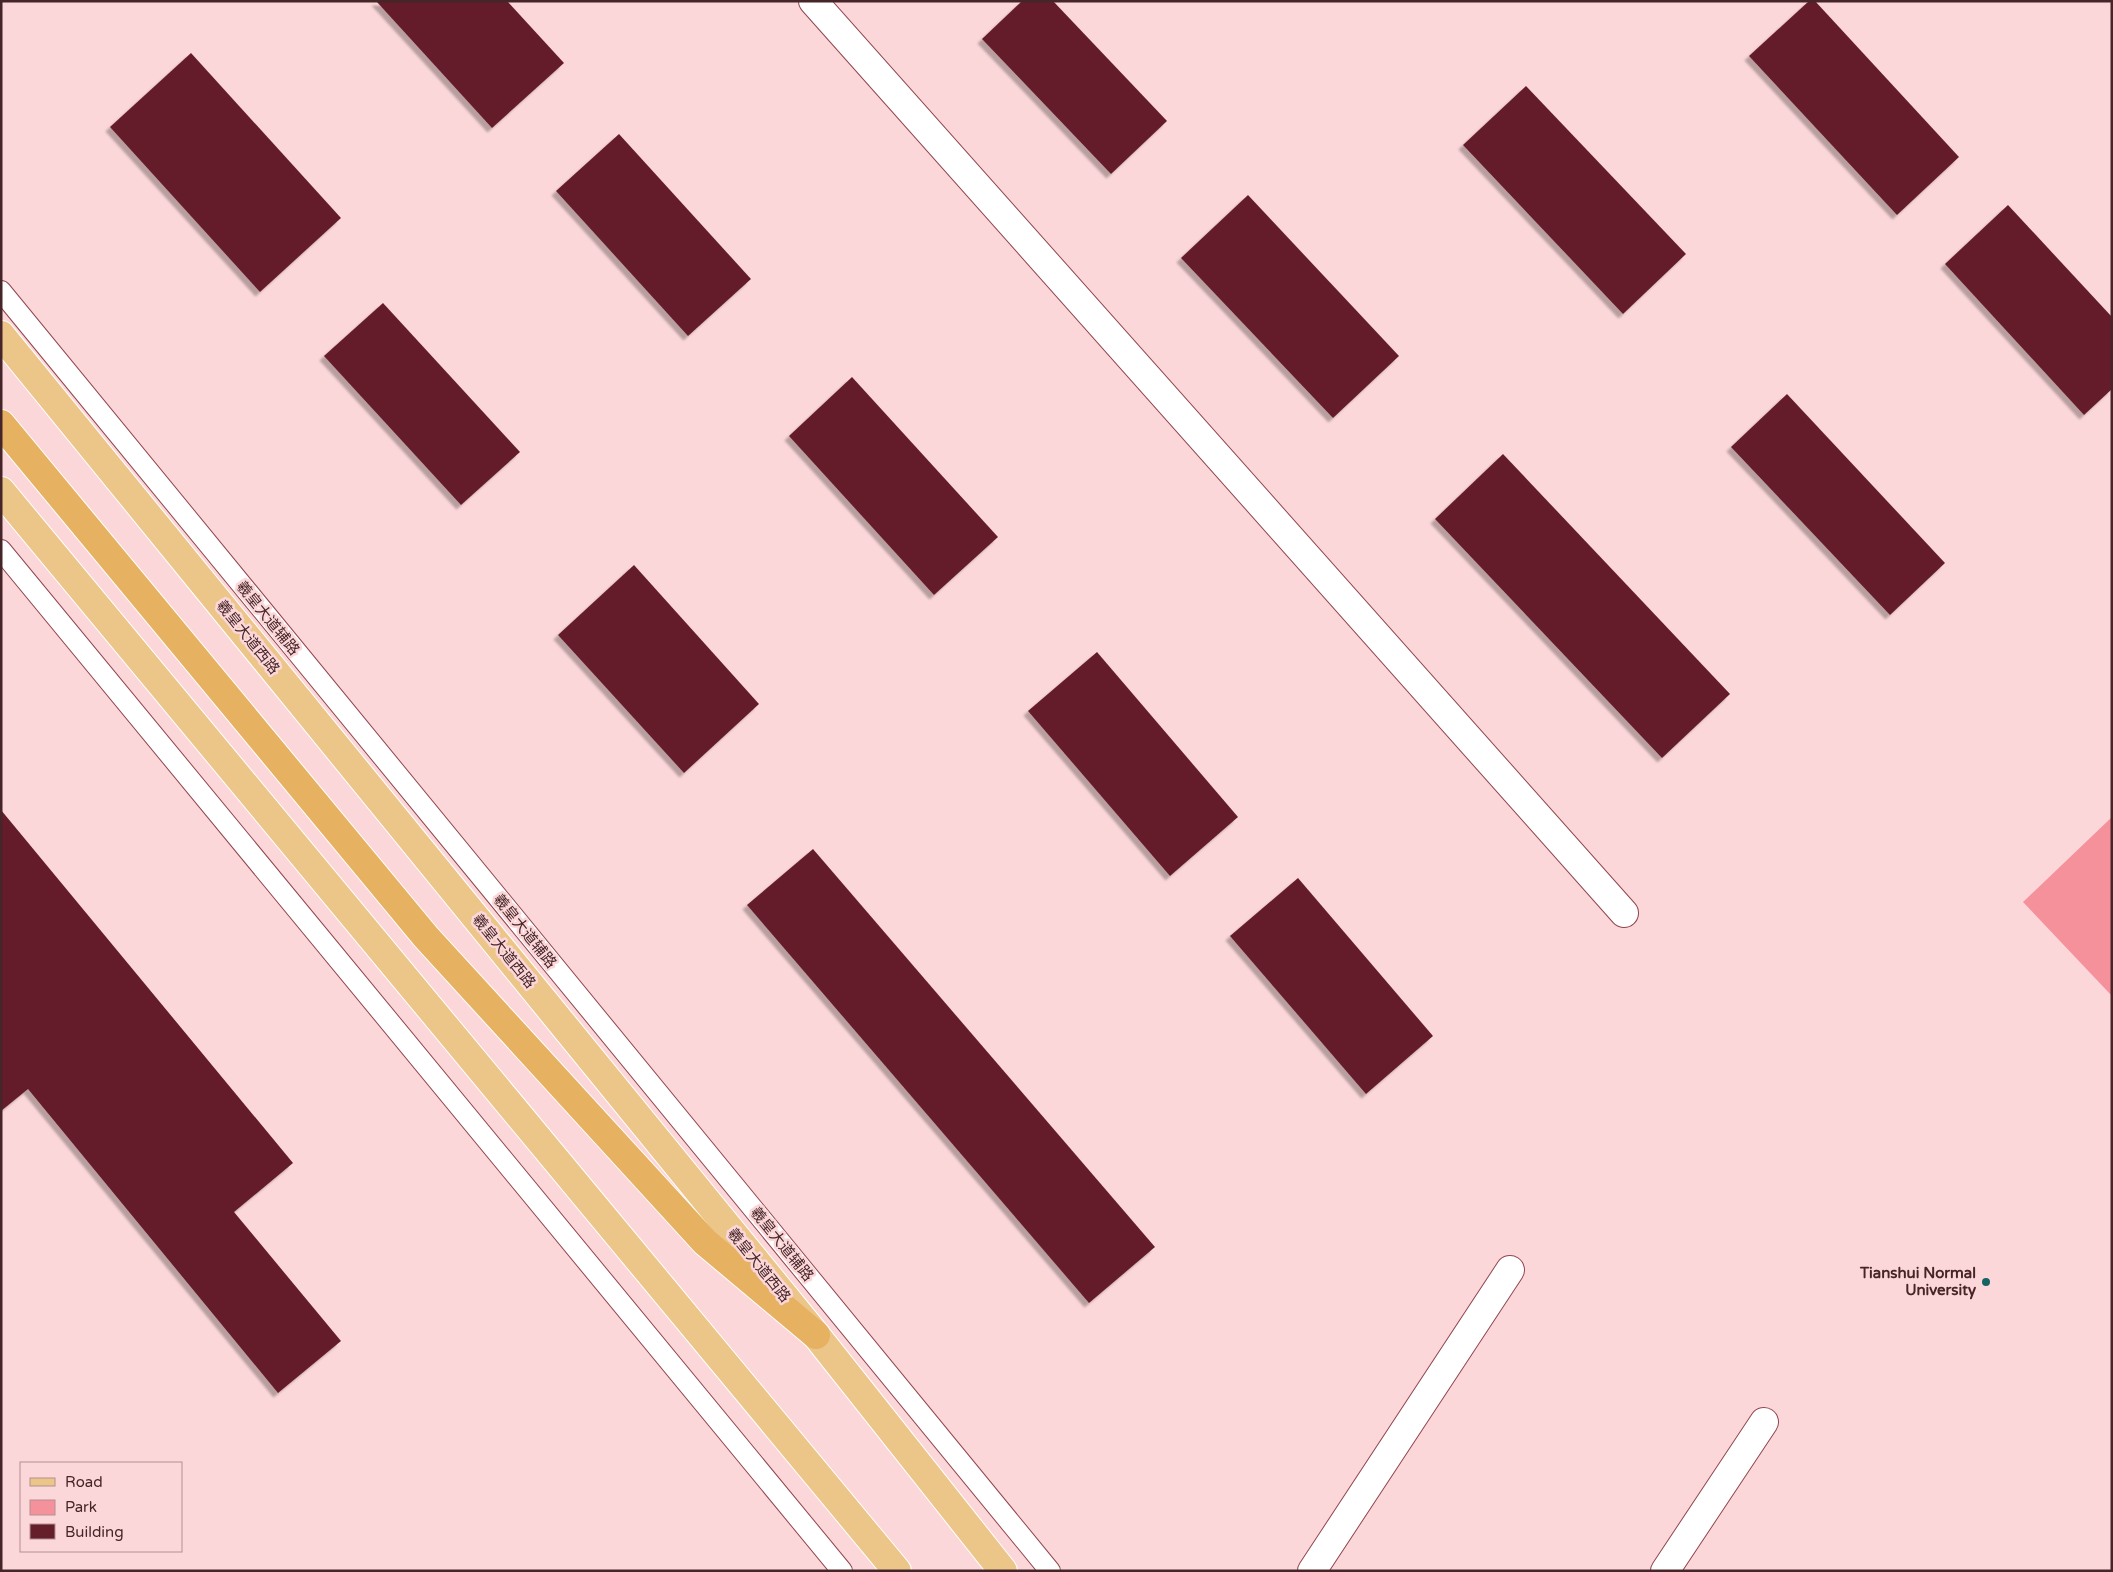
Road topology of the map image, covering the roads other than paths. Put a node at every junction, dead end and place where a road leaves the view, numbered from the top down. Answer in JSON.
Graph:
{"nodes":[{"id":1,"x":813,"y":1,"type":"edge"},
{"id":2,"x":1,"y":291,"type":"edge"},
{"id":3,"x":1,"y":334,"type":"edge"},
{"id":4,"x":1,"y":424,"type":"edge"},
{"id":5,"x":1,"y":491,"type":"edge"},
{"id":6,"x":1,"y":550,"type":"edge"},
{"id":7,"x":1624,"y":913,"type":"dead end"},
{"id":8,"x":1510,"y":1270,"type":"dead end"},
{"id":9,"x":816,"y":1335,"type":"junction"},
{"id":10,"x":1764,"y":1422,"type":"dead end"},
{"id":11,"x":842,"y":1571,"type":"edge"},
{"id":12,"x":897,"y":1571,"type":"edge"},
{"id":13,"x":1002,"y":1571,"type":"edge"},
{"id":14,"x":1050,"y":1571,"type":"edge"},
{"id":15,"x":1312,"y":1571,"type":"edge"},
{"id":16,"x":1665,"y":1571,"type":"edge"}],
"edges":[{"from":1,"to":7,"type":"street"},
{"from":2,"to":14,"type":"lane","name":"羲皇大道辅路"},
{"from":3,"to":9,"type":"main road","name":"羲皇大道西路"},
{"from":4,"to":9,"type":"highway"},
{"from":5,"to":12,"type":"main road"},
{"from":6,"to":11,"type":"lane"},
{"from":8,"to":15,"type":"street"},
{"from":9,"to":13,"type":"main road","name":"羲皇大道西路"},
{"from":10,"to":16,"type":"street"}]}
